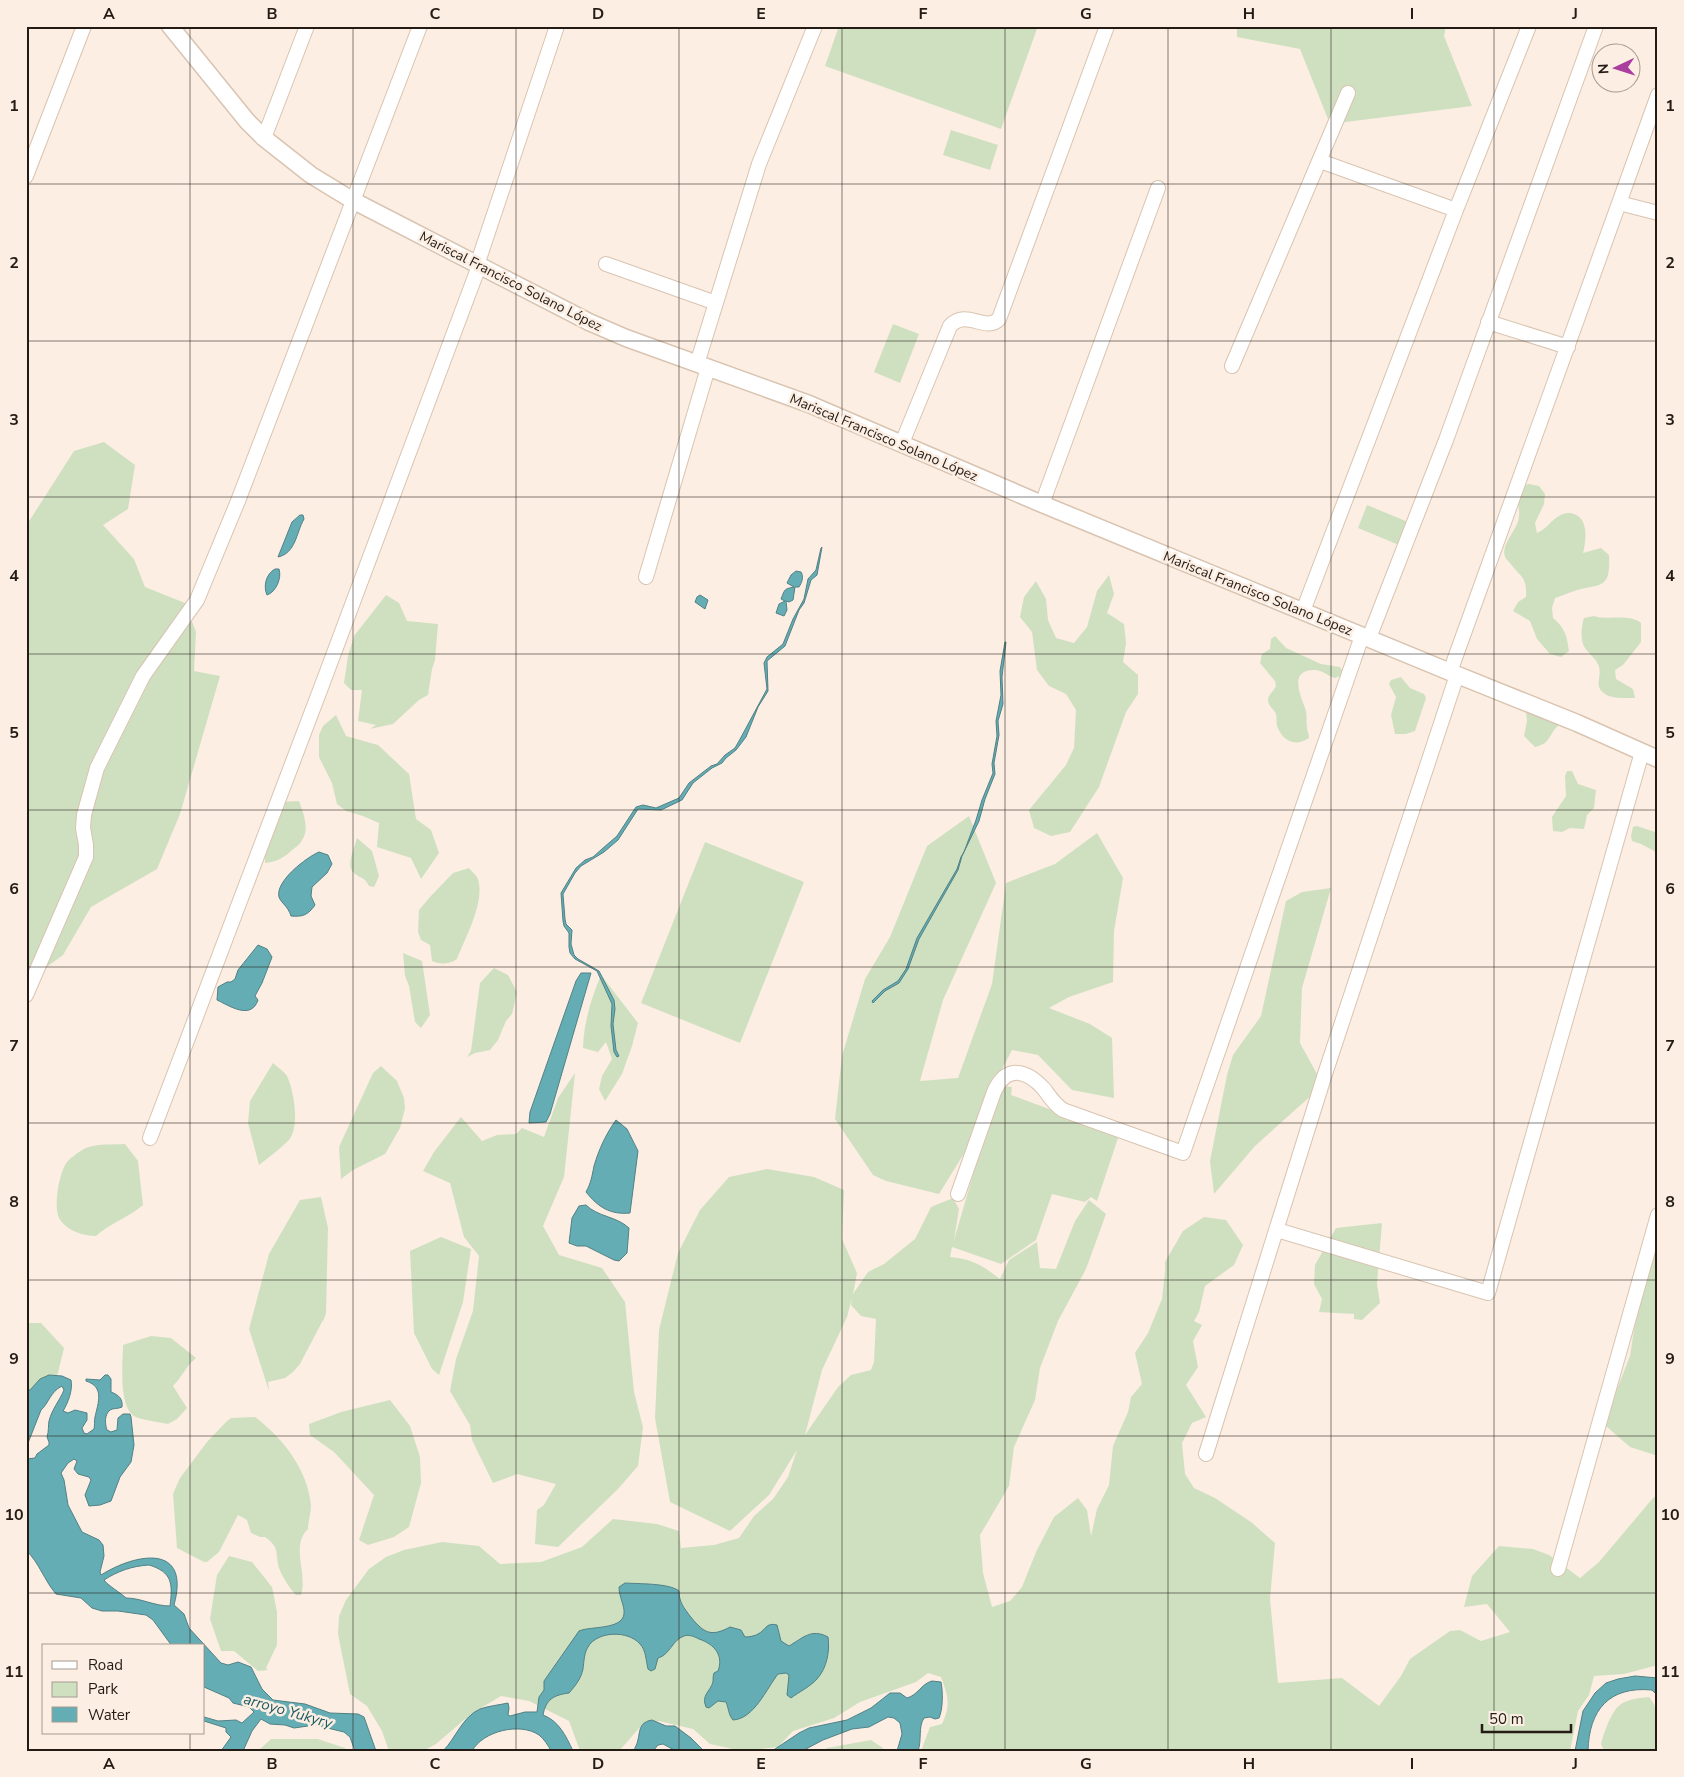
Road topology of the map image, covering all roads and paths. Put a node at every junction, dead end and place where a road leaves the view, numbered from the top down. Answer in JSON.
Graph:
{"nodes":[{"id":1,"x":84,"y":26,"type":"edge"},
{"id":2,"x":170,"y":26,"type":"edge"},
{"id":3,"x":307,"y":26,"type":"edge"},
{"id":4,"x":420,"y":26,"type":"edge"},
{"id":5,"x":557,"y":26,"type":"edge"},
{"id":6,"x":815,"y":26,"type":"edge"},
{"id":7,"x":1107,"y":26,"type":"edge"},
{"id":8,"x":1529,"y":26,"type":"edge"},
{"id":9,"x":1596,"y":26,"type":"edge"},
{"id":10,"x":1348,"y":93,"type":"dead end"},
{"id":11,"x":1658,"y":95,"type":"edge"},
{"id":12,"x":264,"y":138,"type":"junction"},
{"id":13,"x":1320,"y":161,"type":"junction"},
{"id":14,"x":26,"y":176,"type":"edge"},
{"id":15,"x":1158,"y":188,"type":"dead end"},
{"id":16,"x":352,"y":200,"type":"junction"},
{"id":17,"x":1619,"y":203,"type":"junction"},
{"id":18,"x":1456,"y":210,"type":"junction"},
{"id":19,"x":1658,"y":213,"type":"edge"},
{"id":20,"x":606,"y":264,"type":"dead end"},
{"id":21,"x":478,"y":266,"type":"junction"},
{"id":22,"x":716,"y":303,"type":"junction"},
{"id":23,"x":1488,"y":322,"type":"junction"},
{"id":24,"x":1568,"y":347,"type":"junction"},
{"id":25,"x":702,"y":366,"type":"junction"},
{"id":26,"x":1232,"y":366,"type":"dead end"},
{"id":27,"x":902,"y":443,"type":"junction"},
{"id":28,"x":1042,"y":504,"type":"junction"},
{"id":29,"x":646,"y":577,"type":"dead end"},
{"id":30,"x":1303,"y":611,"type":"junction"},
{"id":31,"x":1365,"y":637,"type":"junction"},
{"id":32,"x":1453,"y":674,"type":"junction"},
{"id":33,"x":1642,"y":752,"type":"junction"},
{"id":34,"x":1658,"y":759,"type":"edge"},
{"id":35,"x":26,"y":995,"type":"edge"},
{"id":36,"x":150,"y":1138,"type":"dead end"},
{"id":37,"x":958,"y":1194,"type":"dead end"},
{"id":38,"x":1658,"y":1215,"type":"edge"},
{"id":39,"x":1277,"y":1230,"type":"junction"},
{"id":40,"x":1206,"y":1454,"type":"dead end"},
{"id":41,"x":1558,"y":1569,"type":"dead end"}],
"edges":[{"from":1,"to":14,"type":"street"},
{"from":2,"to":12,"type":"main road","name":"Mariscal Francisco Solano López"},
{"from":3,"to":12,"type":"street"},
{"from":4,"to":16,"type":"street"},
{"from":5,"to":21,"type":"street"},
{"from":6,"to":22,"type":"street"},
{"from":7,"to":27,"type":"street"},
{"from":8,"to":18,"type":"street"},
{"from":9,"to":23,"type":"street"},
{"from":10,"to":13,"type":"street"},
{"from":11,"to":17,"type":"street"},
{"from":12,"to":16,"type":"main road","name":"Mariscal Francisco Solano López"},
{"from":13,"to":18,"type":"street"},
{"from":13,"to":26,"type":"street"},
{"from":15,"to":28,"type":"street"},
{"from":16,"to":21,"type":"main road","name":"Mariscal Francisco Solano López"},
{"from":16,"to":35,"type":"street"},
{"from":17,"to":19,"type":"street"},
{"from":17,"to":24,"type":"street"},
{"from":18,"to":30,"type":"street"},
{"from":20,"to":22,"type":"street"},
{"from":21,"to":25,"type":"main road","name":"Mariscal Francisco Solano López"},
{"from":21,"to":36,"type":"street"},
{"from":22,"to":25,"type":"street"},
{"from":23,"to":24,"type":"street"},
{"from":23,"to":31,"type":"street"},
{"from":24,"to":32,"type":"street"},
{"from":25,"to":27,"type":"main road","name":"Mariscal Francisco Solano López"},
{"from":25,"to":29,"type":"street"},
{"from":27,"to":28,"type":"main road","name":"Mariscal Francisco Solano López"},
{"from":28,"to":30,"type":"main road","name":"Mariscal Francisco Solano López"},
{"from":30,"to":31,"type":"main road","name":"Mariscal Francisco Solano López"},
{"from":31,"to":32,"type":"main road","name":"Mariscal Francisco Solano López"},
{"from":31,"to":37,"type":"street"},
{"from":32,"to":33,"type":"main road","name":"Mariscal Francisco Solano López"},
{"from":32,"to":39,"type":"street"},
{"from":33,"to":34,"type":"main road","name":"Mariscal Francisco Solano López"},
{"from":33,"to":39,"type":"street"},
{"from":38,"to":41,"type":"street"},
{"from":39,"to":40,"type":"street"}]}
